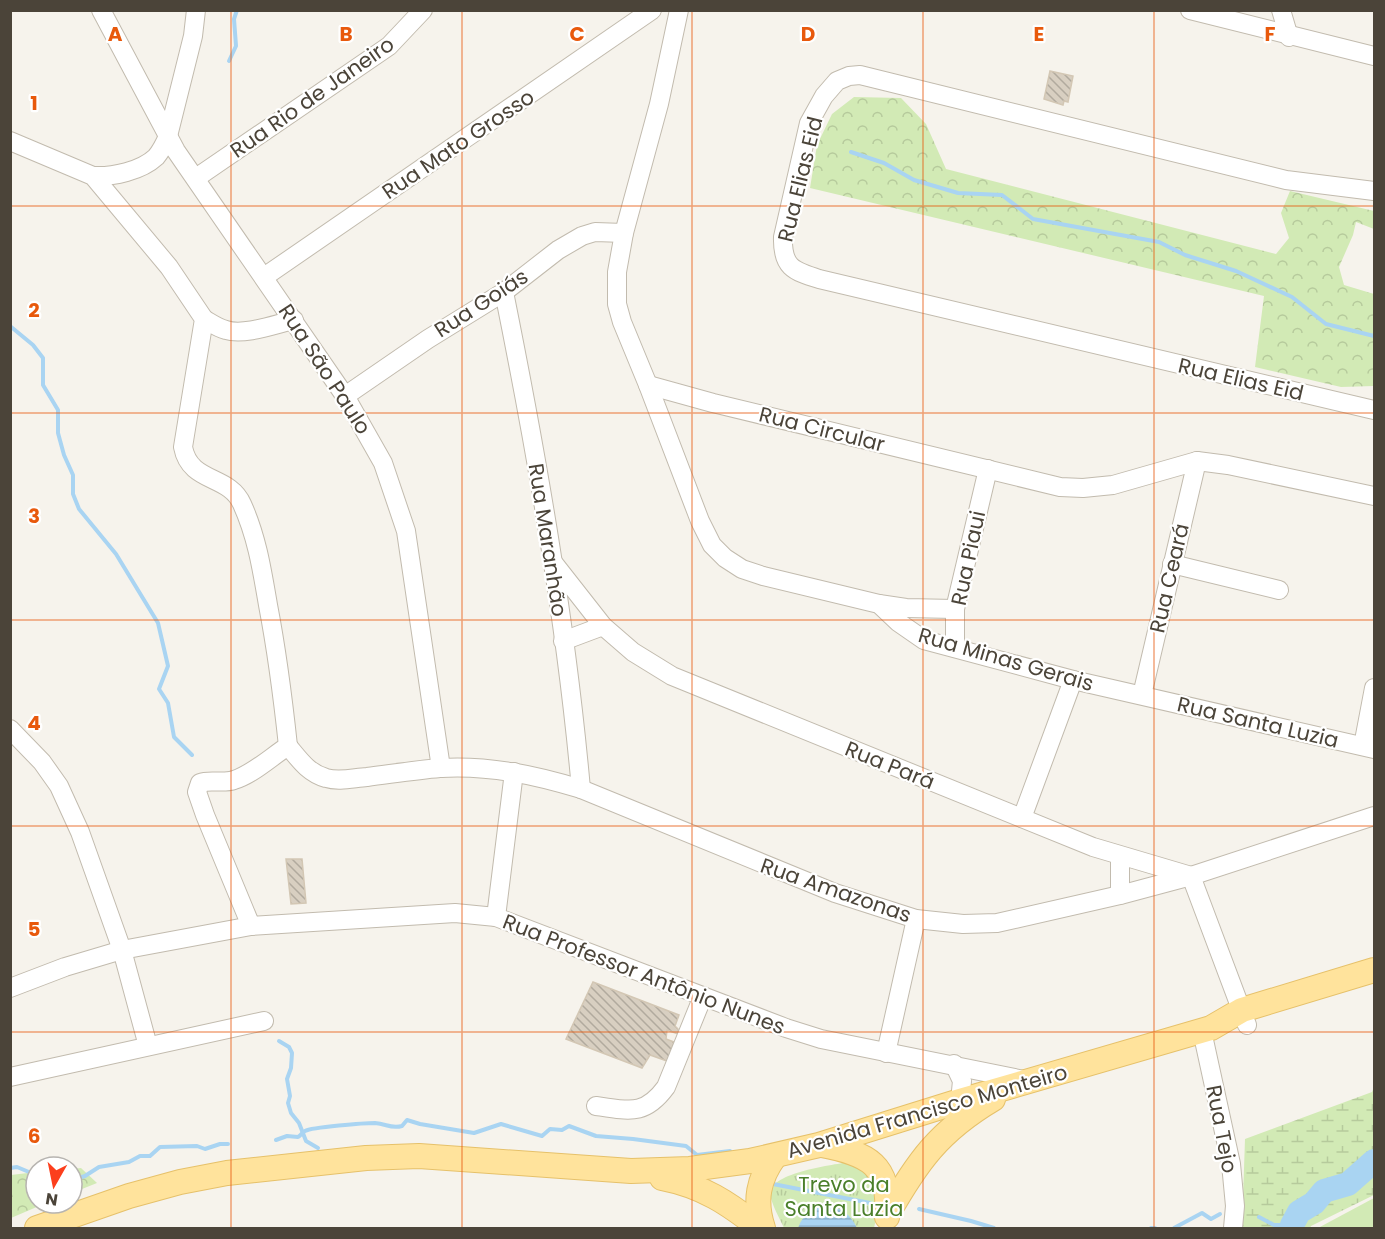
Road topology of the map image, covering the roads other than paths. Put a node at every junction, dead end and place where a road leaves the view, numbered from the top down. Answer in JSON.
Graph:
{"nodes":[{"id":1,"x":102,"y":10,"type":"edge"},
{"id":2,"x":196,"y":10,"type":"edge"},
{"id":3,"x":423,"y":10,"type":"edge"},
{"id":4,"x":652,"y":10,"type":"edge"},
{"id":5,"x":679,"y":10,"type":"edge"},
{"id":6,"x":1190,"y":10,"type":"edge"},
{"id":7,"x":1281,"y":10,"type":"edge"},
{"id":8,"x":1289,"y":36,"type":"junction"},
{"id":9,"x":1374,"y":56,"type":"edge"},
{"id":10,"x":168,"y":136,"type":"junction"},
{"id":11,"x":10,"y":141,"type":"edge"},
{"id":12,"x":93,"y":176,"type":"junction"},
{"id":13,"x":196,"y":178,"type":"junction"},
{"id":14,"x":1374,"y":191,"type":"edge"},
{"id":15,"x":624,"y":232,"type":"junction"},
{"id":16,"x":264,"y":277,"type":"junction"},
{"id":17,"x":504,"y":292,"type":"junction"},
{"id":18,"x":204,"y":320,"type":"junction"},
{"id":19,"x":294,"y":320,"type":"junction"},
{"id":20,"x":648,"y":385,"type":"junction"},
{"id":21,"x":345,"y":396,"type":"junction"},
{"id":22,"x":1374,"y":410,"type":"edge"},
{"id":23,"x":1197,"y":461,"type":"junction"},
{"id":24,"x":988,"y":469,"type":"junction"},
{"id":25,"x":1374,"y":496,"type":"edge"},
{"id":26,"x":552,"y":561,"type":"junction"},
{"id":27,"x":1172,"y":564,"type":"junction"},
{"id":28,"x":1279,"y":590,"type":"dead end"},
{"id":29,"x":879,"y":604,"type":"junction"},
{"id":30,"x":955,"y":609,"type":"junction"},
{"id":31,"x":603,"y":626,"type":"junction"},
{"id":32,"x":563,"y":641,"type":"junction"},
{"id":33,"x":955,"y":648,"type":"junction"},
{"id":34,"x":1073,"y":680,"type":"junction"},
{"id":35,"x":1374,"y":688,"type":"edge"},
{"id":36,"x":1142,"y":695,"type":"junction"},
{"id":37,"x":10,"y":729,"type":"edge"},
{"id":38,"x":288,"y":746,"type":"junction"},
{"id":39,"x":1369,"y":747,"type":"edge"},
{"id":40,"x":441,"y":768,"type":"junction"},
{"id":41,"x":514,"y":772,"type":"junction"},
{"id":42,"x":581,"y":789,"type":"junction"},
{"id":43,"x":1374,"y":816,"type":"edge"},
{"id":44,"x":1022,"y":818,"type":"junction"},
{"id":45,"x":1120,"y":856,"type":"junction"},
{"id":46,"x":1191,"y":876,"type":"junction"},
{"id":47,"x":1120,"y":895,"type":"junction"},
{"id":48,"x":496,"y":917,"type":"junction"},
{"id":49,"x":916,"y":919,"type":"junction"},
{"id":50,"x":251,"y":926,"type":"junction"},
{"id":51,"x":122,"y":950,"type":"junction"},
{"id":52,"x":1374,"y":970,"type":"edge"},
{"id":53,"x":1374,"y":987,"type":"edge"},
{"id":54,"x":10,"y":988,"type":"edge"},
{"id":55,"x":704,"y":996,"type":"junction"},
{"id":56,"x":1245,"y":1017,"type":"junction"},
{"id":57,"x":264,"y":1021,"type":"dead end"},
{"id":58,"x":1211,"y":1028,"type":"junction"},
{"id":59,"x":148,"y":1046,"type":"junction"},
{"id":60,"x":886,"y":1053,"type":"junction"},
{"id":61,"x":954,"y":1065,"type":"junction"},
{"id":62,"x":10,"y":1077,"type":"edge"},
{"id":63,"x":1024,"y":1082,"type":"junction"},
{"id":64,"x":960,"y":1101,"type":"junction"},
{"id":65,"x":596,"y":1106,"type":"dead end"},
{"id":66,"x":819,"y":1145,"type":"junction"},
{"id":67,"x":775,"y":1156,"type":"junction"},
{"id":68,"x":631,"y":1171,"type":"junction"},
{"id":69,"x":886,"y":1222,"type":"edge"},
{"id":70,"x":60,"y":1224,"type":"edge"},
{"id":71,"x":37,"y":1228,"type":"edge"},
{"id":72,"x":762,"y":1228,"type":"edge"},
{"id":73,"x":1233,"y":1228,"type":"edge"}],
"edges":[{"from":1,"to":10,"type":"street","name":"Rua São Paulo"},
{"from":2,"to":10,"type":"street"},
{"from":3,"to":13,"type":"street","name":"Rua Rio de Janeiro"},
{"from":4,"to":16,"type":"street","name":"Rua Mato Grosso"},
{"from":5,"to":15,"type":"street"},
{"from":6,"to":8,"type":"street"},
{"from":7,"to":8,"type":"street"},
{"from":8,"to":9,"type":"street"},
{"from":10,"to":12,"type":"street"},
{"from":10,"to":13,"type":"street","name":"Rua São Paulo"},
{"from":11,"to":12,"type":"street"},
{"from":12,"to":18,"type":"street"},
{"from":13,"to":16,"type":"street","name":"Rua São Paulo"},
{"from":14,"to":22,"type":"street","name":"Rua Elias Eid"},
{"from":15,"to":17,"type":"street","name":"Rua Goiás"},
{"from":15,"to":20,"type":"street"},
{"from":16,"to":19,"type":"street","name":"Rua São Paulo"},
{"from":17,"to":21,"type":"street","name":"Rua Goiás"},
{"from":17,"to":26,"type":"street","name":"Rua Maranhão"},
{"from":18,"to":19,"type":"street"},
{"from":18,"to":38,"type":"street"},
{"from":19,"to":21,"type":"street","name":"Rua São Paulo"},
{"from":20,"to":24,"type":"street","name":"Rua Circular"},
{"from":20,"to":29,"type":"street","name":"Rua Minas Gerais"},
{"from":21,"to":40,"type":"street","name":"Rua São Paulo"},
{"from":23,"to":24,"type":"street","name":"Rua Circular"},
{"from":23,"to":25,"type":"street","name":"Rua Circular"},
{"from":23,"to":27,"type":"street","name":"Rua Ceará"},
{"from":24,"to":30,"type":"street","name":"Rua Piaui"},
{"from":26,"to":31,"type":"street","name":"Rua Pará"},
{"from":26,"to":32,"type":"street","name":"Rua Maranhão"},
{"from":27,"to":28,"type":"street"},
{"from":27,"to":36,"type":"street","name":"Rua Ceará"},
{"from":29,"to":30,"type":"street","name":"Rua Minas Gerais"},
{"from":29,"to":33,"type":"street","name":"Rua Minas Gerais"},
{"from":30,"to":33,"type":"street","name":"Rua Piaui"},
{"from":31,"to":32,"type":"street"},
{"from":31,"to":44,"type":"street","name":"Rua Pará"},
{"from":32,"to":42,"type":"street","name":"Rua Maranhão"},
{"from":33,"to":34,"type":"street","name":"Rua Minas Gerais"},
{"from":34,"to":36,"type":"street","name":"Rua Minas Gerais"},
{"from":34,"to":44,"type":"street"},
{"from":35,"to":39,"type":"street"},
{"from":36,"to":39,"type":"street","name":"Rua Santa Luzia"},
{"from":37,"to":51,"type":"street"},
{"from":38,"to":40,"type":"street","name":"Rua Amazonas"},
{"from":38,"to":50,"type":"street"},
{"from":40,"to":41,"type":"street","name":"Rua Amazonas"},
{"from":41,"to":42,"type":"street","name":"Rua Amazonas"},
{"from":41,"to":48,"type":"street"},
{"from":42,"to":49,"type":"street","name":"Rua Amazonas"},
{"from":43,"to":46,"type":"street","name":"Rua Amazonas"},
{"from":44,"to":45,"type":"street","name":"Rua Pará"},
{"from":45,"to":46,"type":"street","name":"Rua Pará"},
{"from":45,"to":47,"type":"street"},
{"from":46,"to":47,"type":"street","name":"Rua Amazonas"},
{"from":46,"to":56,"type":"street"},
{"from":47,"to":49,"type":"street","name":"Rua Amazonas"},
{"from":48,"to":50,"type":"street","name":"Rua Professor Antônio Nunes"},
{"from":48,"to":55,"type":"street","name":"Rua Professor Antônio Nunes"},
{"from":49,"to":60,"type":"street"},
{"from":50,"to":51,"type":"street","name":"Rua Professor Antônio Nunes"},
{"from":51,"to":54,"type":"street","name":"Rua Professor Antônio Nunes"},
{"from":51,"to":59,"type":"street"},
{"from":52,"to":56,"type":"main road","name":"Avenida Francisco Monteiro"},
{"from":53,"to":56,"type":"main road","name":"Avenida Francisco Monteiro"},
{"from":55,"to":60,"type":"street","name":"Rua Professor Antônio Nunes"},
{"from":55,"to":65,"type":"street"},
{"from":56,"to":58,"type":"main road","name":"Avenida Francisco Monteiro"},
{"from":57,"to":59,"type":"street"},
{"from":58,"to":63,"type":"main road","name":"Avenida Francisco Monteiro"},
{"from":58,"to":73,"type":"street","name":"Rua Tejo"},
{"from":59,"to":62,"type":"street"},
{"from":60,"to":61,"type":"street","name":"Rua Professor Antônio Nunes"},
{"from":61,"to":63,"type":"street","name":"Rua Professor Antônio Nunes"},
{"from":61,"to":64,"type":"street"},
{"from":63,"to":64,"type":"main road","name":"Avenida Francisco Monteiro"},
{"from":63,"to":69,"type":"main road"},
{"from":64,"to":66,"type":"main road","name":"Avenida Francisco Monteiro"},
{"from":66,"to":67,"type":"main road","name":"Avenida Francisco Monteiro"},
{"from":66,"to":69,"type":"main road"},
{"from":67,"to":68,"type":"main road","name":"Avenida Francisco Monteiro"},
{"from":67,"to":72,"type":"main road"},
{"from":68,"to":70,"type":"main road"},
{"from":68,"to":72,"type":"main road"},
{"from":70,"to":71,"type":"main road"}]}
